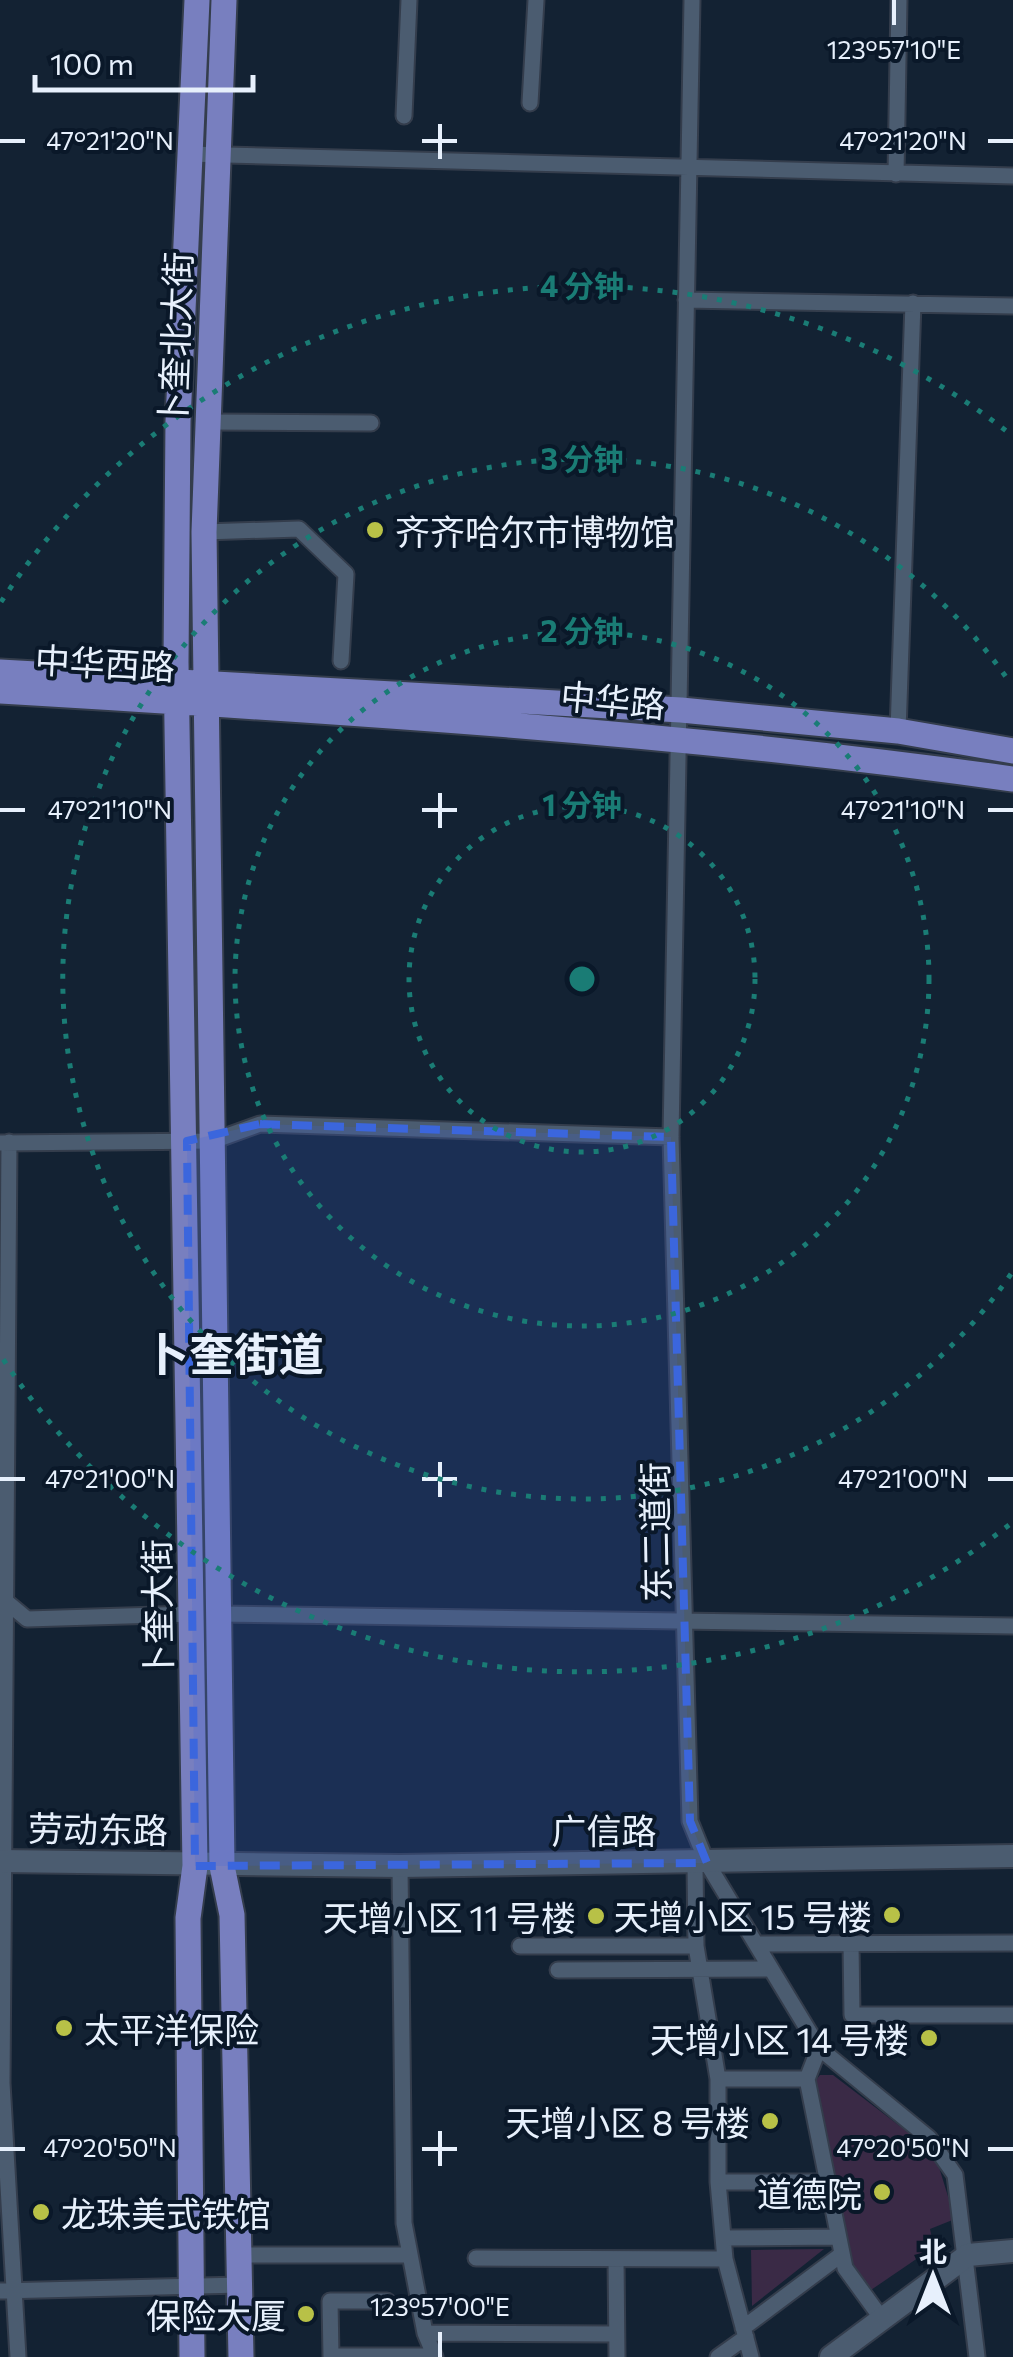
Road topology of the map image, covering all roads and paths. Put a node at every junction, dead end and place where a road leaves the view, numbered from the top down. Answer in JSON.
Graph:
{"nodes":[{"id":1,"x":197,"y":0,"type":"edge"},
{"id":2,"x":224,"y":0,"type":"edge"},
{"id":3,"x":409,"y":0,"type":"edge"},
{"id":4,"x":536,"y":0,"type":"edge"},
{"id":5,"x":692,"y":0,"type":"edge"},
{"id":6,"x":898,"y":0,"type":"edge"},
{"id":7,"x":530,"y":103,"type":"dead end"},
{"id":8,"x":404,"y":116,"type":"dead end"},
{"id":9,"x":188,"y":154,"type":"junction"},
{"id":10,"x":215,"y":156,"type":"junction"},
{"id":11,"x":687,"y":169,"type":"junction"},
{"id":12,"x":896,"y":174,"type":"junction"},
{"id":13,"x":1013,"y":176,"type":"edge"},
{"id":14,"x":686,"y":300,"type":"junction"},
{"id":15,"x":914,"y":303,"type":"junction"},
{"id":16,"x":1013,"y":306,"type":"edge"},
{"id":17,"x":205,"y":422,"type":"junction"},
{"id":18,"x":371,"y":423,"type":"dead end"},
{"id":19,"x":204,"y":532,"type":"junction"},
{"id":20,"x":341,"y":661,"type":"dead end"},
{"id":21,"x":0,"y":672,"type":"edge"},
{"id":22,"x":0,"y":691,"type":"edge"},
{"id":23,"x":178,"y":691,"type":"junction"},
{"id":24,"x":207,"y":692,"type":"junction"},
{"id":25,"x":680,"y":710,"type":"junction"},
{"id":26,"x":898,"y":732,"type":"junction"},
{"id":27,"x":679,"y":740,"type":"junction"},
{"id":28,"x":1013,"y":751,"type":"edge"},
{"id":29,"x":1013,"y":779,"type":"edge"},
{"id":30,"x":671,"y":1137,"type":"junction"},
{"id":31,"x":213,"y":1140,"type":"junction"},
{"id":32,"x":187,"y":1141,"type":"junction"},
{"id":33,"x":4,"y":1143,"type":"edge"},
{"id":34,"x":4,"y":1600,"type":"edge"},
{"id":35,"x":191,"y":1614,"type":"junction"},
{"id":36,"x":218,"y":1614,"type":"junction"},
{"id":37,"x":686,"y":1624,"type":"junction"},
{"id":38,"x":1013,"y":1626,"type":"edge"},
{"id":39,"x":1013,"y":1856,"type":"edge"},
{"id":40,"x":2,"y":1861,"type":"edge"},
{"id":41,"x":701,"y":1864,"type":"junction"},
{"id":42,"x":208,"y":1866,"type":"junction"},
{"id":43,"x":400,"y":1866,"type":"junction"},
{"id":44,"x":756,"y":1944,"type":"junction"},
{"id":45,"x":851,"y":1944,"type":"junction"},
{"id":46,"x":1013,"y":1944,"type":"edge"},
{"id":47,"x":520,"y":1946,"type":"dead end"},
{"id":48,"x":696,"y":1946,"type":"junction"},
{"id":49,"x":700,"y":1969,"type":"junction"},
{"id":50,"x":771,"y":1969,"type":"junction"},
{"id":51,"x":558,"y":1970,"type":"dead end"},
{"id":52,"x":1013,"y":2014,"type":"edge"},
{"id":53,"x":819,"y":2048,"type":"junction"},
{"id":54,"x":718,"y":2079,"type":"junction"},
{"id":55,"x":807,"y":2079,"type":"junction"},
{"id":56,"x":718,"y":2182,"type":"junction"},
{"id":57,"x":826,"y":2182,"type":"junction"},
{"id":58,"x":4,"y":2202,"type":"edge"},
{"id":59,"x":723,"y":2238,"type":"junction"},
{"id":60,"x":840,"y":2246,"type":"junction"},
{"id":61,"x":1013,"y":2251,"type":"edge"},
{"id":62,"x":410,"y":2255,"type":"junction"},
{"id":63,"x":240,"y":2256,"type":"junction"},
{"id":64,"x":968,"y":2256,"type":"junction"},
{"id":65,"x":476,"y":2258,"type":"dead end"},
{"id":66,"x":616,"y":2259,"type":"junction"},
{"id":67,"x":725,"y":2260,"type":"junction"},
{"id":68,"x":240,"y":2284,"type":"junction"},
{"id":69,"x":192,"y":2288,"type":"junction"},
{"id":70,"x":7,"y":2292,"type":"edge"},
{"id":71,"x":387,"y":2301,"type":"dead end"},
{"id":72,"x":882,"y":2320,"type":"junction"},
{"id":73,"x":744,"y":2332,"type":"junction"},
{"id":74,"x":425,"y":2333,"type":"junction"},
{"id":75,"x":616,"y":2334,"type":"junction"},
{"id":76,"x":0,"y":2341,"type":"edge"},
{"id":77,"x":18,"y":2350,"type":"edge"},
{"id":78,"x":434,"y":2356,"type":"edge"},
{"id":79,"x":192,"y":2357,"type":"edge"},
{"id":80,"x":240,"y":2357,"type":"edge"},
{"id":81,"x":617,"y":2357,"type":"edge"},
{"id":82,"x":718,"y":2357,"type":"edge"},
{"id":83,"x":751,"y":2357,"type":"edge"},
{"id":84,"x":831,"y":2357,"type":"edge"},
{"id":85,"x":976,"y":2357,"type":"edge"}],
"edges":[{"from":1,"to":9,"type":"main road","name":"卜奎北大街"},
{"from":2,"to":10,"type":"main road","name":"卜奎北大街"},
{"from":3,"to":8,"type":"street"},
{"from":4,"to":7,"type":"street"},
{"from":5,"to":11,"type":"street","name":"东二道街"},
{"from":6,"to":12,"type":"street"},
{"from":9,"to":10,"type":"street"},
{"from":9,"to":23,"type":"main road","name":"卜奎北大街"},
{"from":10,"to":11,"type":"street"},
{"from":10,"to":17,"type":"main road","name":"卜奎北大街"},
{"from":11,"to":12,"type":"street"},
{"from":11,"to":14,"type":"street","name":"东二道街"},
{"from":12,"to":13,"type":"street"},
{"from":14,"to":15,"type":"street"},
{"from":14,"to":25,"type":"street","name":"东二道街"},
{"from":15,"to":16,"type":"street"},
{"from":15,"to":26,"type":"street"},
{"from":17,"to":18,"type":"street"},
{"from":17,"to":19,"type":"main road","name":"卜奎北大街"},
{"from":19,"to":20,"type":"street"},
{"from":19,"to":24,"type":"main road","name":"卜奎北大街"},
{"from":21,"to":23,"type":"main road","name":"中华西路"},
{"from":22,"to":23,"type":"main road","name":"中华西路"},
{"from":23,"to":24,"type":"main road","name":"中华西路"},
{"from":23,"to":32,"type":"main road","name":"卜奎大街"},
{"from":24,"to":25,"type":"main road","name":"中华路"},
{"from":24,"to":27,"type":"main road","name":"中华路"},
{"from":24,"to":31,"type":"main road","name":"卜奎大街"},
{"from":25,"to":26,"type":"main road","name":"中华路"},
{"from":25,"to":27,"type":"street","name":"东二道街"},
{"from":26,"to":28,"type":"main road","name":"中华路"},
{"from":27,"to":29,"type":"main road","name":"中华路"},
{"from":27,"to":30,"type":"street","name":"东二道街"},
{"from":30,"to":31,"type":"street"},
{"from":30,"to":37,"type":"street","name":"东二道街"},
{"from":31,"to":32,"type":"street"},
{"from":31,"to":36,"type":"main road","name":"卜奎大街"},
{"from":32,"to":33,"type":"street"},
{"from":32,"to":35,"type":"main road","name":"卜奎大街"},
{"from":33,"to":34,"type":"street"},
{"from":34,"to":35,"type":"street"},
{"from":34,"to":40,"type":"street"},
{"from":35,"to":42,"type":"main road","name":"卜奎大街"},
{"from":36,"to":37,"type":"street"},
{"from":36,"to":42,"type":"main road","name":"卜奎大街"},
{"from":37,"to":38,"type":"street"},
{"from":37,"to":41,"type":"street","name":"东二道街"},
{"from":39,"to":41,"type":"main road","name":"广信路"},
{"from":40,"to":42,"type":"main road","name":"劳动东路"},
{"from":40,"to":58,"type":"street"},
{"from":41,"to":43,"type":"main road","name":"广信路"},
{"from":41,"to":44,"type":"street","name":"东二道街"},
{"from":41,"to":48,"type":"street"},
{"from":42,"to":43,"type":"main road","name":"广信路"},
{"from":42,"to":63,"type":"main road","name":"卜奎大街"},
{"from":42,"to":69,"type":"main road","name":"卜奎大街"},
{"from":43,"to":62,"type":"street"},
{"from":44,"to":45,"type":"street"},
{"from":44,"to":50,"type":"street","name":"东二道街"},
{"from":45,"to":46,"type":"street"},
{"from":45,"to":52,"type":"street"},
{"from":47,"to":48,"type":"street"},
{"from":48,"to":49,"type":"street"},
{"from":49,"to":50,"type":"street"},
{"from":49,"to":51,"type":"street"},
{"from":49,"to":54,"type":"street"},
{"from":50,"to":53,"type":"street","name":"东二道街"},
{"from":53,"to":55,"type":"street"},
{"from":53,"to":64,"type":"street","name":"东二道街"},
{"from":54,"to":55,"type":"street"},
{"from":54,"to":56,"type":"street"},
{"from":55,"to":57,"type":"street"},
{"from":56,"to":57,"type":"street"},
{"from":56,"to":59,"type":"street"},
{"from":57,"to":60,"type":"street"},
{"from":58,"to":70,"type":"street"},
{"from":59,"to":60,"type":"street"},
{"from":59,"to":67,"type":"street"},
{"from":60,"to":72,"type":"street"},
{"from":60,"to":73,"type":"street"},
{"from":61,"to":64,"type":"main road"},
{"from":62,"to":63,"type":"street"},
{"from":62,"to":74,"type":"street"},
{"from":63,"to":68,"type":"main road","name":"卜奎大街"},
{"from":64,"to":72,"type":"main road"},
{"from":64,"to":85,"type":"street","name":"东二道街"},
{"from":65,"to":66,"type":"street"},
{"from":66,"to":67,"type":"street"},
{"from":66,"to":75,"type":"street"},
{"from":67,"to":73,"type":"street"},
{"from":68,"to":69,"type":"street"},
{"from":68,"to":80,"type":"main road","name":"卜奎大街"},
{"from":69,"to":70,"type":"street"},
{"from":69,"to":79,"type":"main road","name":"卜奎大街"},
{"from":70,"to":77,"type":"street"},
{"from":71,"to":78,"type":"street"},
{"from":72,"to":84,"type":"main road"},
{"from":73,"to":82,"type":"street"},
{"from":73,"to":83,"type":"street"},
{"from":74,"to":75,"type":"street"},
{"from":74,"to":78,"type":"street"},
{"from":75,"to":81,"type":"street"},
{"from":76,"to":77,"type":"street"}]}
